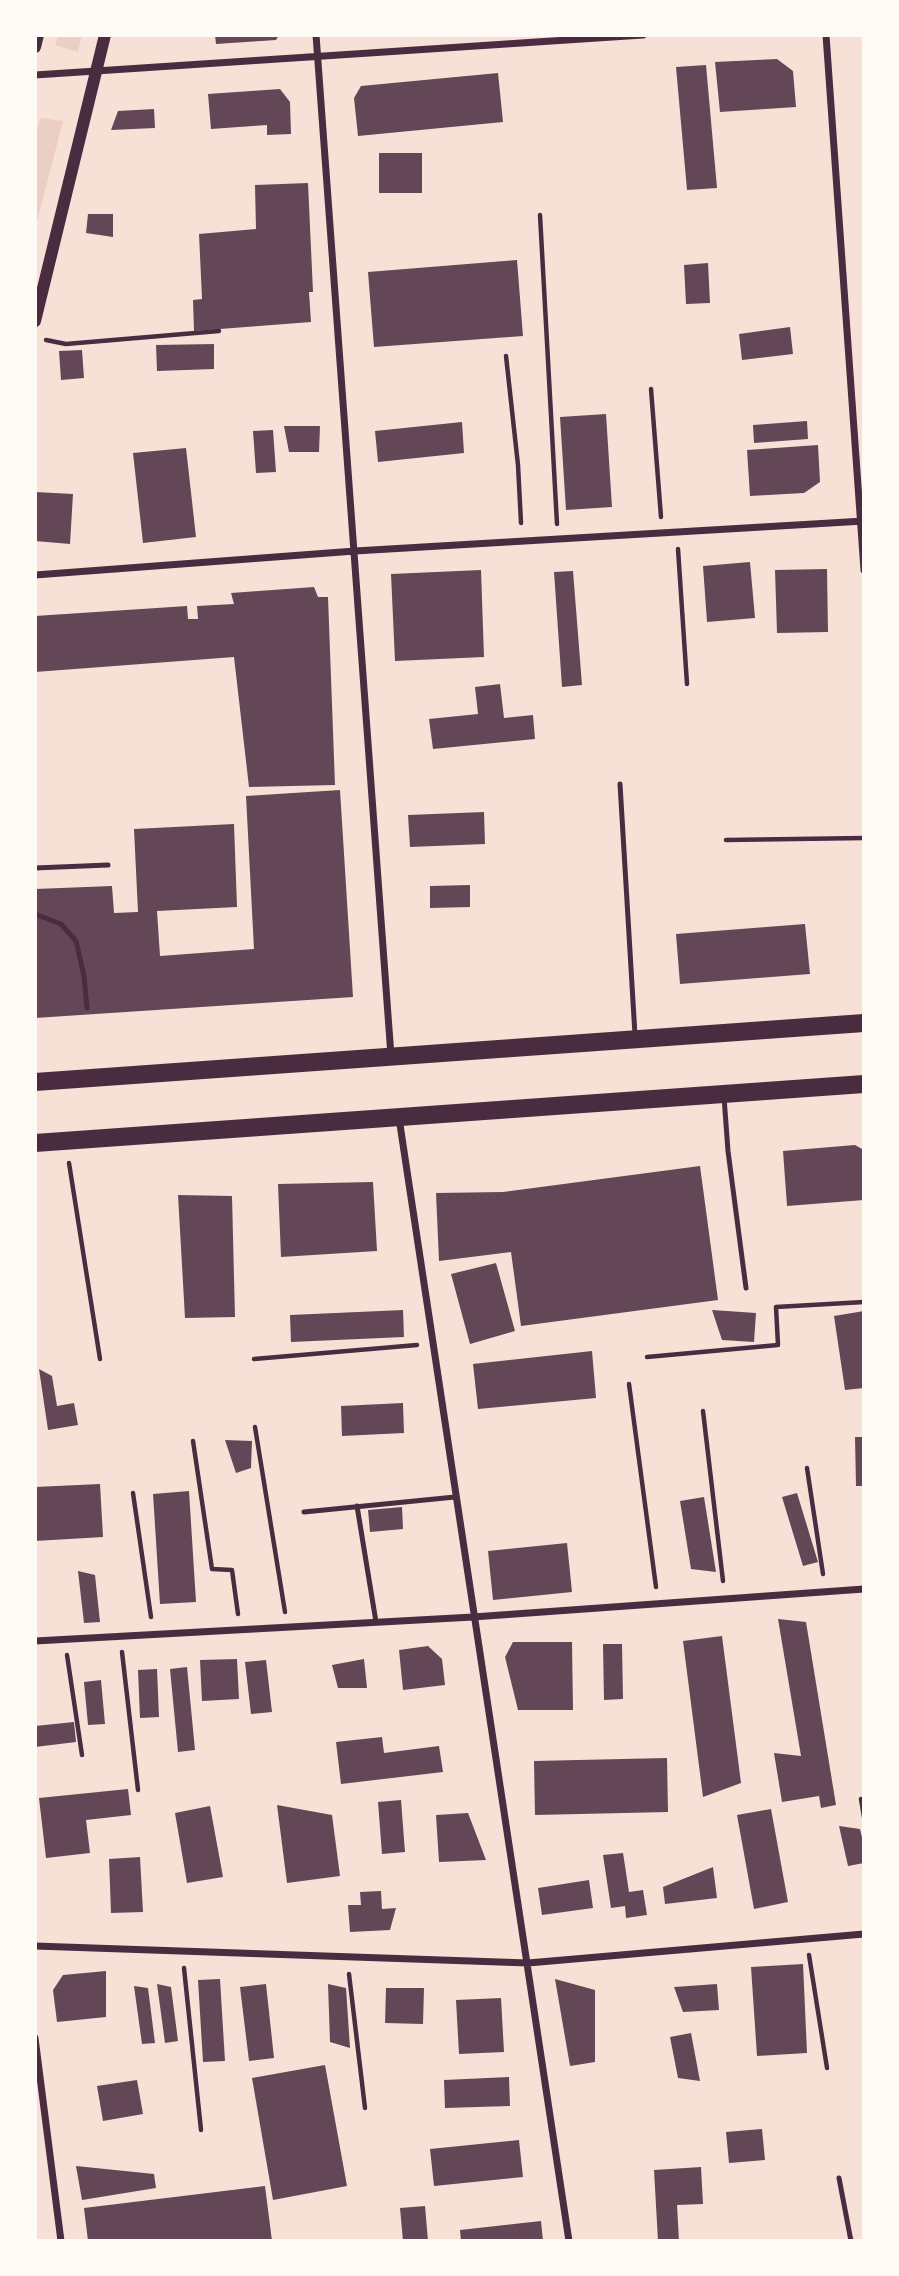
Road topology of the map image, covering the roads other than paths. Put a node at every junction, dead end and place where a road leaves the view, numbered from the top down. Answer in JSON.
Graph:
{"nodes":[{"id":1,"x":38,"y":35,"type":"edge"},
{"id":2,"x":105,"y":35,"type":"edge"},
{"id":3,"x":316,"y":35,"type":"edge"},
{"id":4,"x":643,"y":35,"type":"edge"},
{"id":5,"x":826,"y":35,"type":"edge"},
{"id":6,"x":35,"y":47,"type":"edge"},
{"id":7,"x":318,"y":57,"type":"junction"},
{"id":8,"x":96,"y":71,"type":"junction"},
{"id":9,"x":35,"y":75,"type":"edge"},
{"id":10,"x":35,"y":321,"type":"edge"},
{"id":11,"x":862,"y":521,"type":"edge"},
{"id":12,"x":355,"y":551,"type":"junction"},
{"id":13,"x":864,"y":570,"type":"edge"},
{"id":14,"x":35,"y":575,"type":"edge"},
{"id":15,"x":620,"y":783,"type":"dead end"},
{"id":16,"x":108,"y":865,"type":"dead end"},
{"id":17,"x":35,"y":868,"type":"edge"},
{"id":18,"x":35,"y":914,"type":"edge"},
{"id":19,"x":87,"y":1008,"type":"dead end"},
{"id":20,"x":864,"y":1023,"type":"edge"},
{"id":21,"x":635,"y":1039,"type":"junction"},
{"id":22,"x":390,"y":1056,"type":"junction"},
{"id":23,"x":35,"y":1082,"type":"edge"},
{"id":24,"x":864,"y":1084,"type":"edge"},
{"id":25,"x":724,"y":1094,"type":"junction"},
{"id":26,"x":399,"y":1117,"type":"junction"},
{"id":27,"x":35,"y":1143,"type":"edge"},
{"id":28,"x":746,"y":1288,"type":"dead end"},
{"id":29,"x":455,"y":1497,"type":"junction"},
{"id":30,"x":357,"y":1506,"type":"junction"},
{"id":31,"x":304,"y":1512,"type":"dead end"},
{"id":32,"x":864,"y":1589,"type":"edge"},
{"id":33,"x":473,"y":1617,"type":"junction"},
{"id":34,"x":376,"y":1622,"type":"junction"},
{"id":35,"x":35,"y":1641,"type":"edge"},
{"id":36,"x":864,"y":1934,"type":"edge"},
{"id":37,"x":35,"y":1946,"type":"edge"},
{"id":38,"x":528,"y":1963,"type":"junction"},
{"id":39,"x":35,"y":2038,"type":"edge"},
{"id":40,"x":839,"y":2178,"type":"dead end"},
{"id":41,"x":61,"y":2241,"type":"edge"},
{"id":42,"x":569,"y":2241,"type":"edge"},
{"id":43,"x":850,"y":2241,"type":"edge"}],
"edges":[{"from":1,"to":6,"type":"street"},
{"from":2,"to":8,"type":"street"},
{"from":3,"to":7,"type":"street"},
{"from":4,"to":7,"type":"street"},
{"from":5,"to":11,"type":"street"},
{"from":7,"to":8,"type":"street"},
{"from":7,"to":12,"type":"street"},
{"from":8,"to":9,"type":"street"},
{"from":8,"to":10,"type":"street"},
{"from":11,"to":12,"type":"street"},
{"from":11,"to":13,"type":"street"},
{"from":12,"to":14,"type":"street"},
{"from":12,"to":22,"type":"street"},
{"from":15,"to":21,"type":"lane"},
{"from":16,"to":17,"type":"lane"},
{"from":18,"to":19,"type":"lane"},
{"from":20,"to":21,"type":"main road"},
{"from":21,"to":22,"type":"main road"},
{"from":22,"to":23,"type":"main road"},
{"from":24,"to":25,"type":"main road"},
{"from":25,"to":26,"type":"main road"},
{"from":25,"to":28,"type":"lane"},
{"from":26,"to":27,"type":"main road"},
{"from":26,"to":29,"type":"street"},
{"from":29,"to":30,"type":"lane"},
{"from":29,"to":33,"type":"street"},
{"from":30,"to":31,"type":"lane"},
{"from":30,"to":34,"type":"lane"},
{"from":32,"to":33,"type":"street"},
{"from":33,"to":34,"type":"street"},
{"from":33,"to":38,"type":"street"},
{"from":34,"to":35,"type":"street"},
{"from":36,"to":38,"type":"street"},
{"from":37,"to":38,"type":"street"},
{"from":38,"to":42,"type":"street"},
{"from":39,"to":41,"type":"street"},
{"from":40,"to":43,"type":"lane"}]}
